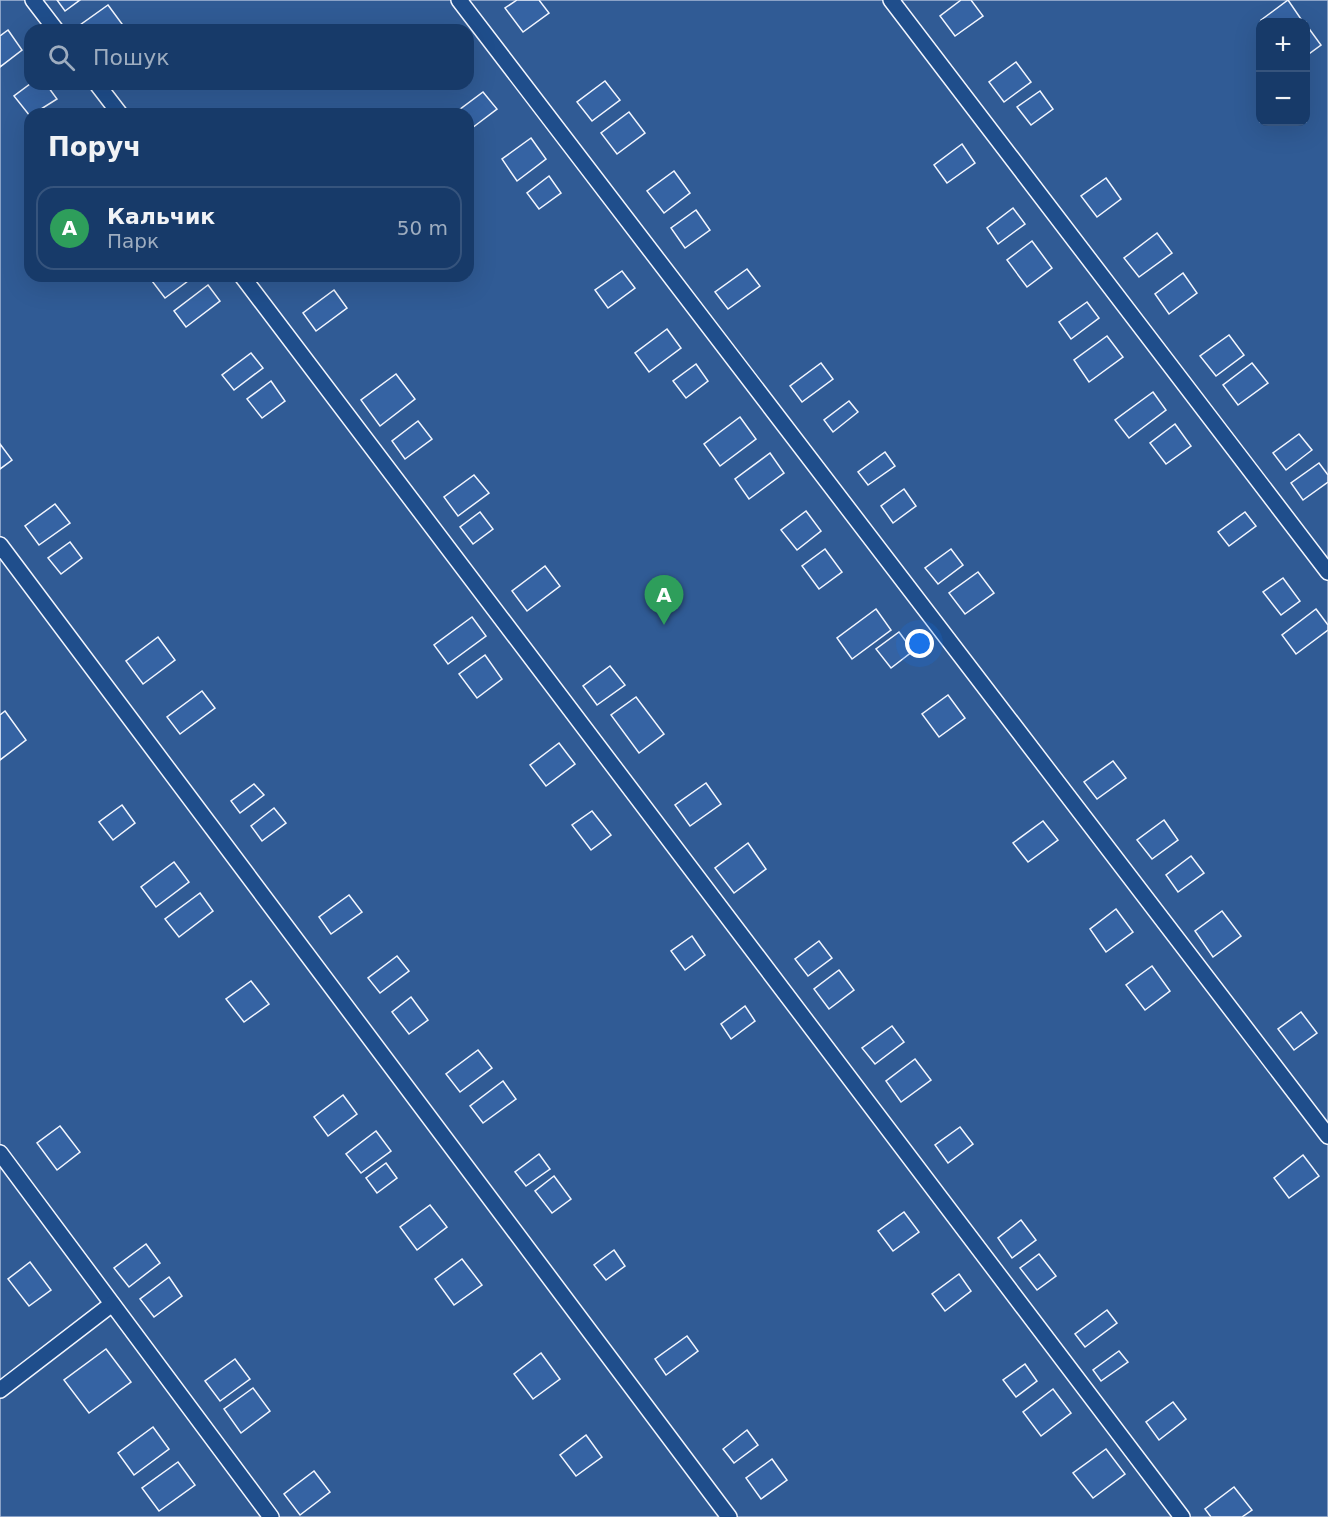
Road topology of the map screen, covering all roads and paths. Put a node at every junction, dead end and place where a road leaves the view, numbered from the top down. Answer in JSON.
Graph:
{"nodes":[{"id":1,"x":33,"y":0,"type":"edge"},
{"id":2,"x":459,"y":0,"type":"edge"},
{"id":3,"x":891,"y":0,"type":"edge"},
{"id":4,"x":51,"y":24,"type":"edge"},
{"id":5,"x":102,"y":90,"type":"edge"},
{"id":6,"x":115,"y":108,"type":"edge"},
{"id":7,"x":247,"y":282,"type":"edge"},
{"id":8,"x":0,"y":545,"type":"edge"},
{"id":9,"x":1328,"y":572,"type":"edge"},
{"id":10,"x":1328,"y":1136,"type":"edge"},
{"id":11,"x":0,"y":1153,"type":"edge"},
{"id":12,"x":112,"y":1304,"type":"junction"},
{"id":13,"x":0,"y":1390,"type":"edge"},
{"id":14,"x":271,"y":1517,"type":"edge"},
{"id":15,"x":729,"y":1517,"type":"edge"},
{"id":16,"x":1182,"y":1517,"type":"edge"}],
"edges":[{"from":1,"to":4,"type":"lane"},
{"from":2,"to":10,"type":"lane"},
{"from":3,"to":9,"type":"lane"},
{"from":5,"to":6,"type":"lane"},
{"from":7,"to":16,"type":"lane"},
{"from":8,"to":15,"type":"lane"},
{"from":11,"to":12,"type":"lane"},
{"from":12,"to":13,"type":"lane"},
{"from":12,"to":14,"type":"lane"}]}
